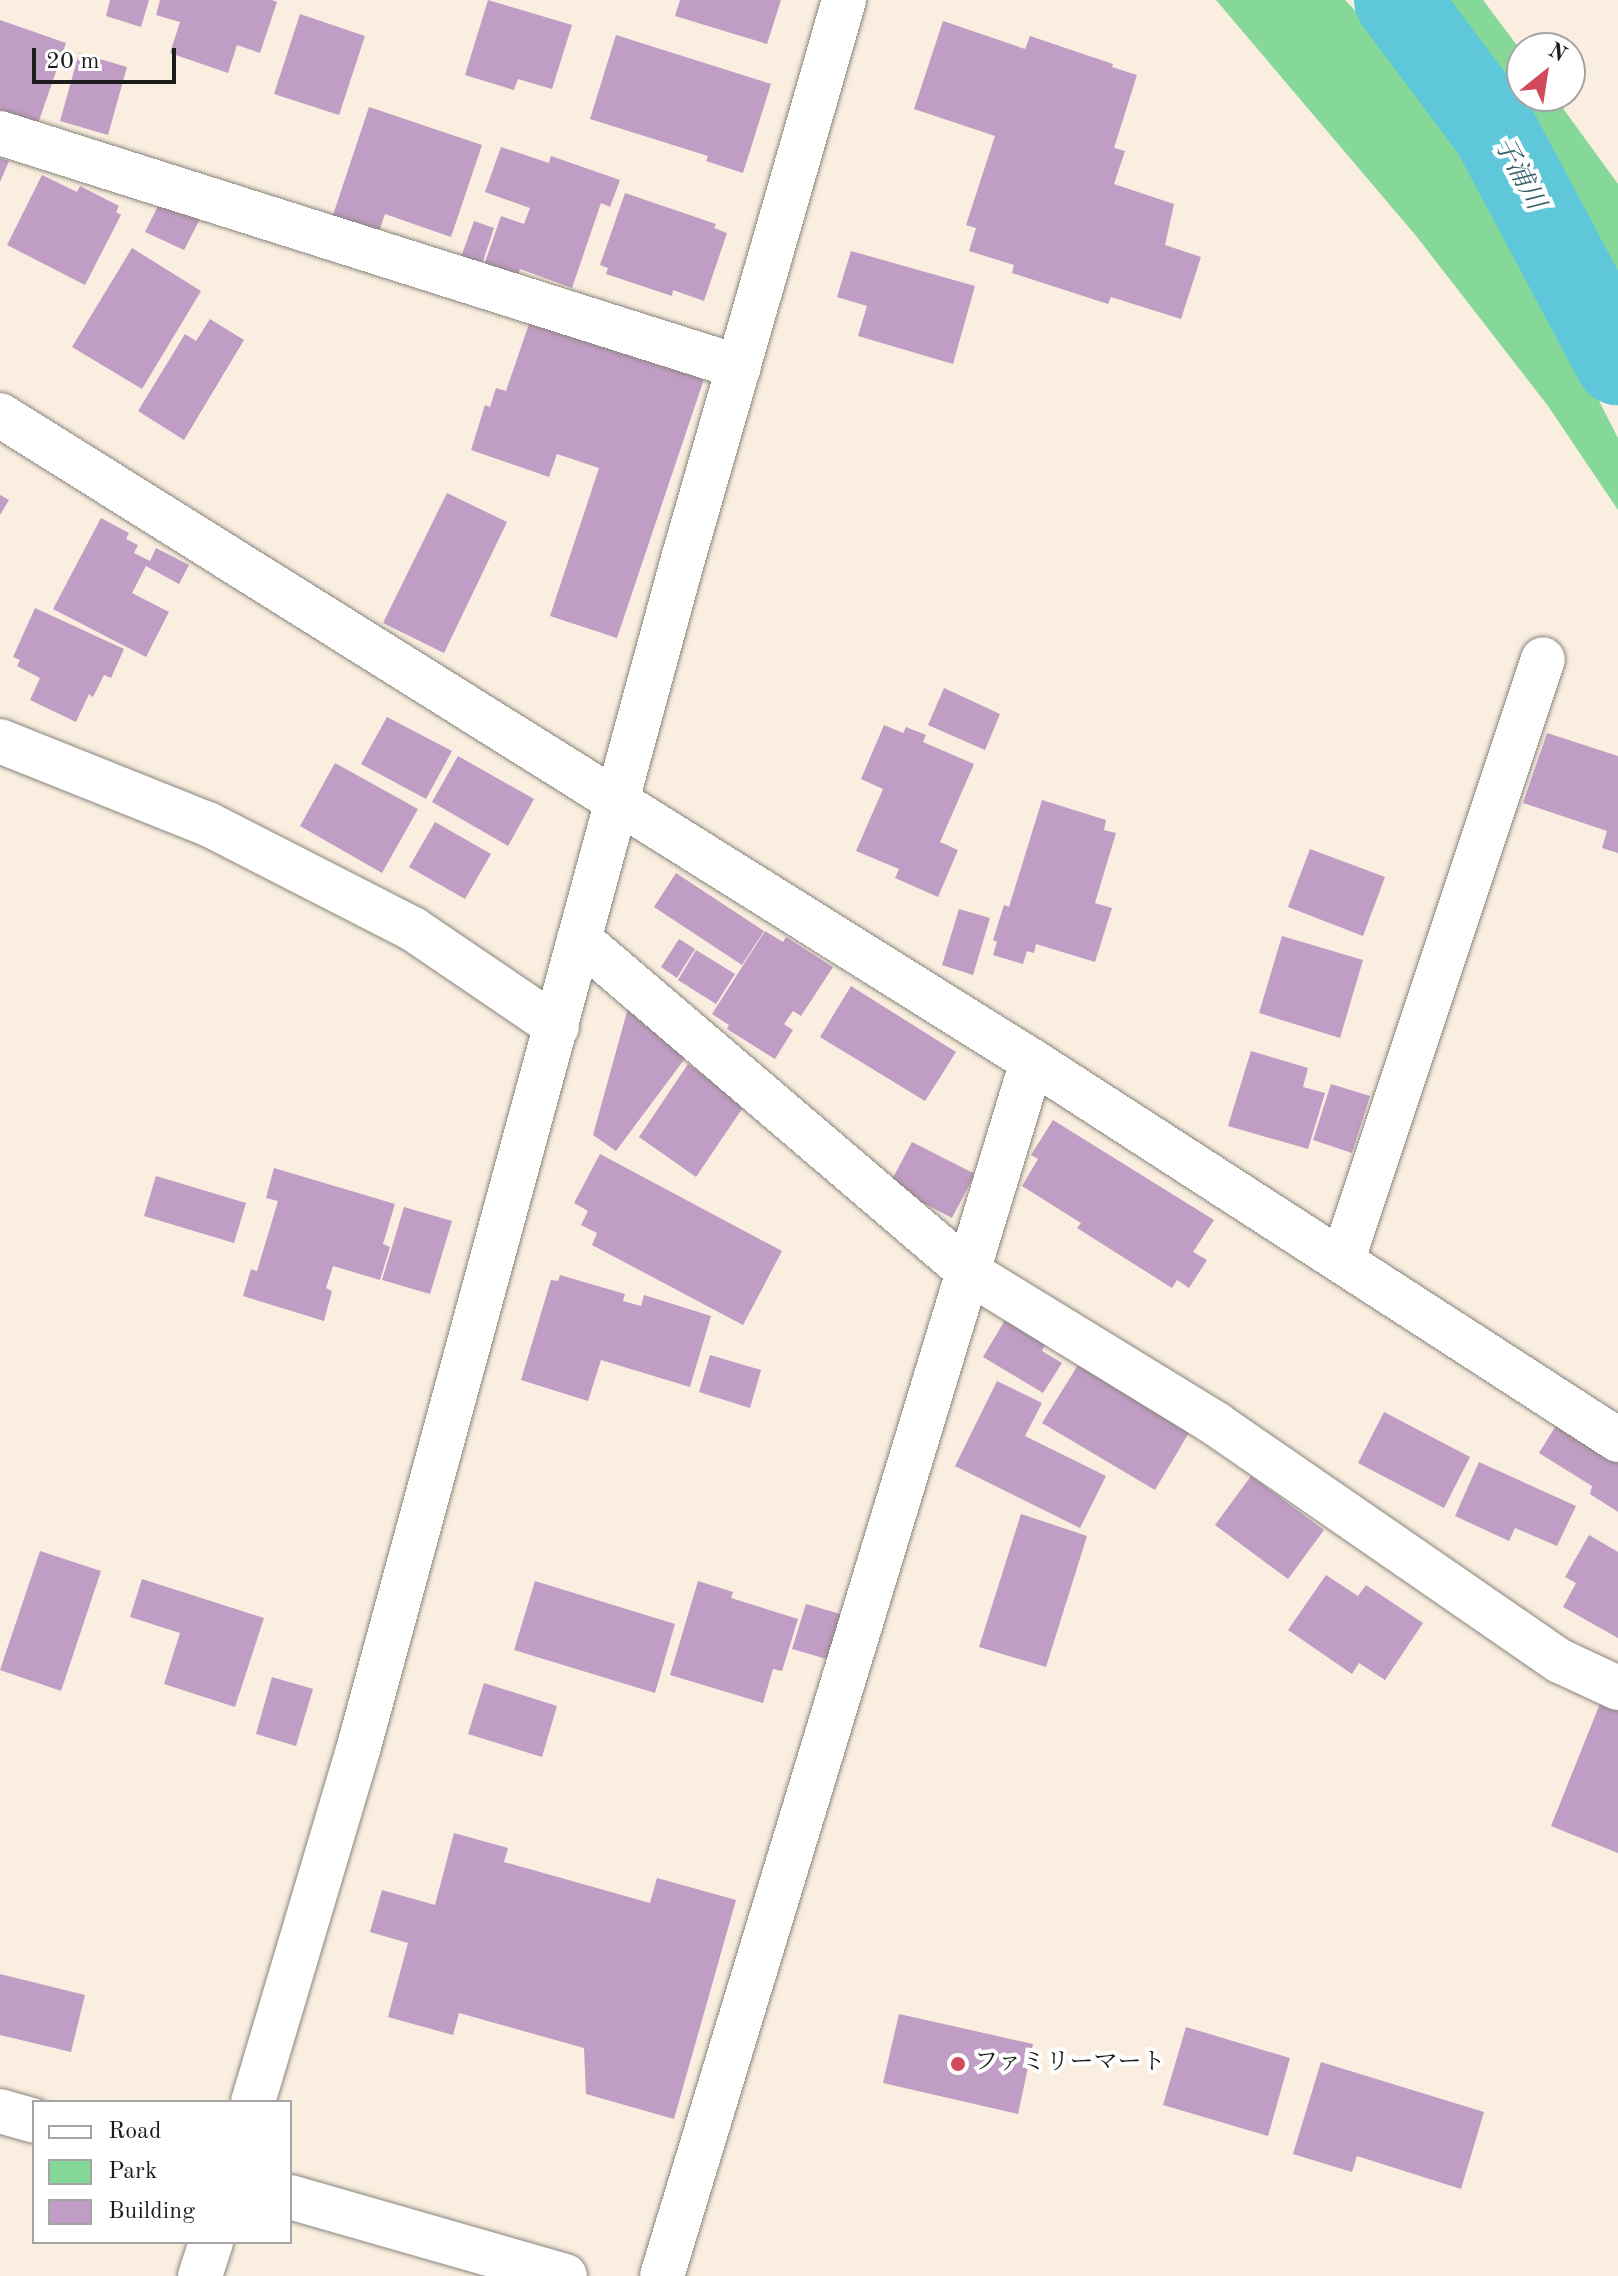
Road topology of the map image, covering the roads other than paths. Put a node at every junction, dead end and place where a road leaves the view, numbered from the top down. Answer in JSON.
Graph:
{"nodes":[{"id":1,"x":844,"y":0,"type":"edge"},
{"id":2,"x":0,"y":133,"type":"edge"},
{"id":3,"x":739,"y":367,"type":"junction"},
{"id":4,"x":0,"y":415,"type":"edge"},
{"id":5,"x":1543,"y":659,"type":"dead end"},
{"id":6,"x":0,"y":741,"type":"edge"},
{"id":7,"x":616,"y":801,"type":"junction"},
{"id":8,"x":579,"y":939,"type":"junction"},
{"id":9,"x":557,"y":1027,"type":"junction"},
{"id":10,"x":1032,"y":1061,"type":"junction"},
{"id":11,"x":1343,"y":1259,"type":"junction"},
{"id":12,"x":970,"y":1273,"type":"junction"},
{"id":13,"x":1618,"y":1440,"type":"edge"},
{"id":14,"x":1618,"y":1688,"type":"edge"},
{"id":15,"x":254,"y":2100,"type":"edge"},
{"id":16,"x":0,"y":2111,"type":"edge"},
{"id":17,"x":32,"y":2120,"type":"edge"},
{"id":18,"x":292,"y":2198,"type":"edge"},
{"id":19,"x":210,"y":2244,"type":"edge"},
{"id":20,"x":200,"y":2276,"type":"edge"},
{"id":21,"x":565,"y":2276,"type":"edge"},
{"id":22,"x":662,"y":2276,"type":"edge"}],
"edges":[{"from":1,"to":3,"type":"street"},
{"from":2,"to":3,"type":"street"},
{"from":3,"to":7,"type":"street"},
{"from":4,"to":7,"type":"street"},
{"from":5,"to":11,"type":"street"},
{"from":6,"to":9,"type":"street"},
{"from":7,"to":8,"type":"street"},
{"from":7,"to":10,"type":"street"},
{"from":8,"to":9,"type":"street"},
{"from":8,"to":12,"type":"street"},
{"from":9,"to":15,"type":"street"},
{"from":10,"to":11,"type":"street"},
{"from":10,"to":12,"type":"street"},
{"from":11,"to":13,"type":"street"},
{"from":12,"to":14,"type":"street"},
{"from":12,"to":22,"type":"street"},
{"from":16,"to":17,"type":"street"},
{"from":18,"to":21,"type":"street"},
{"from":19,"to":20,"type":"street"}]}
